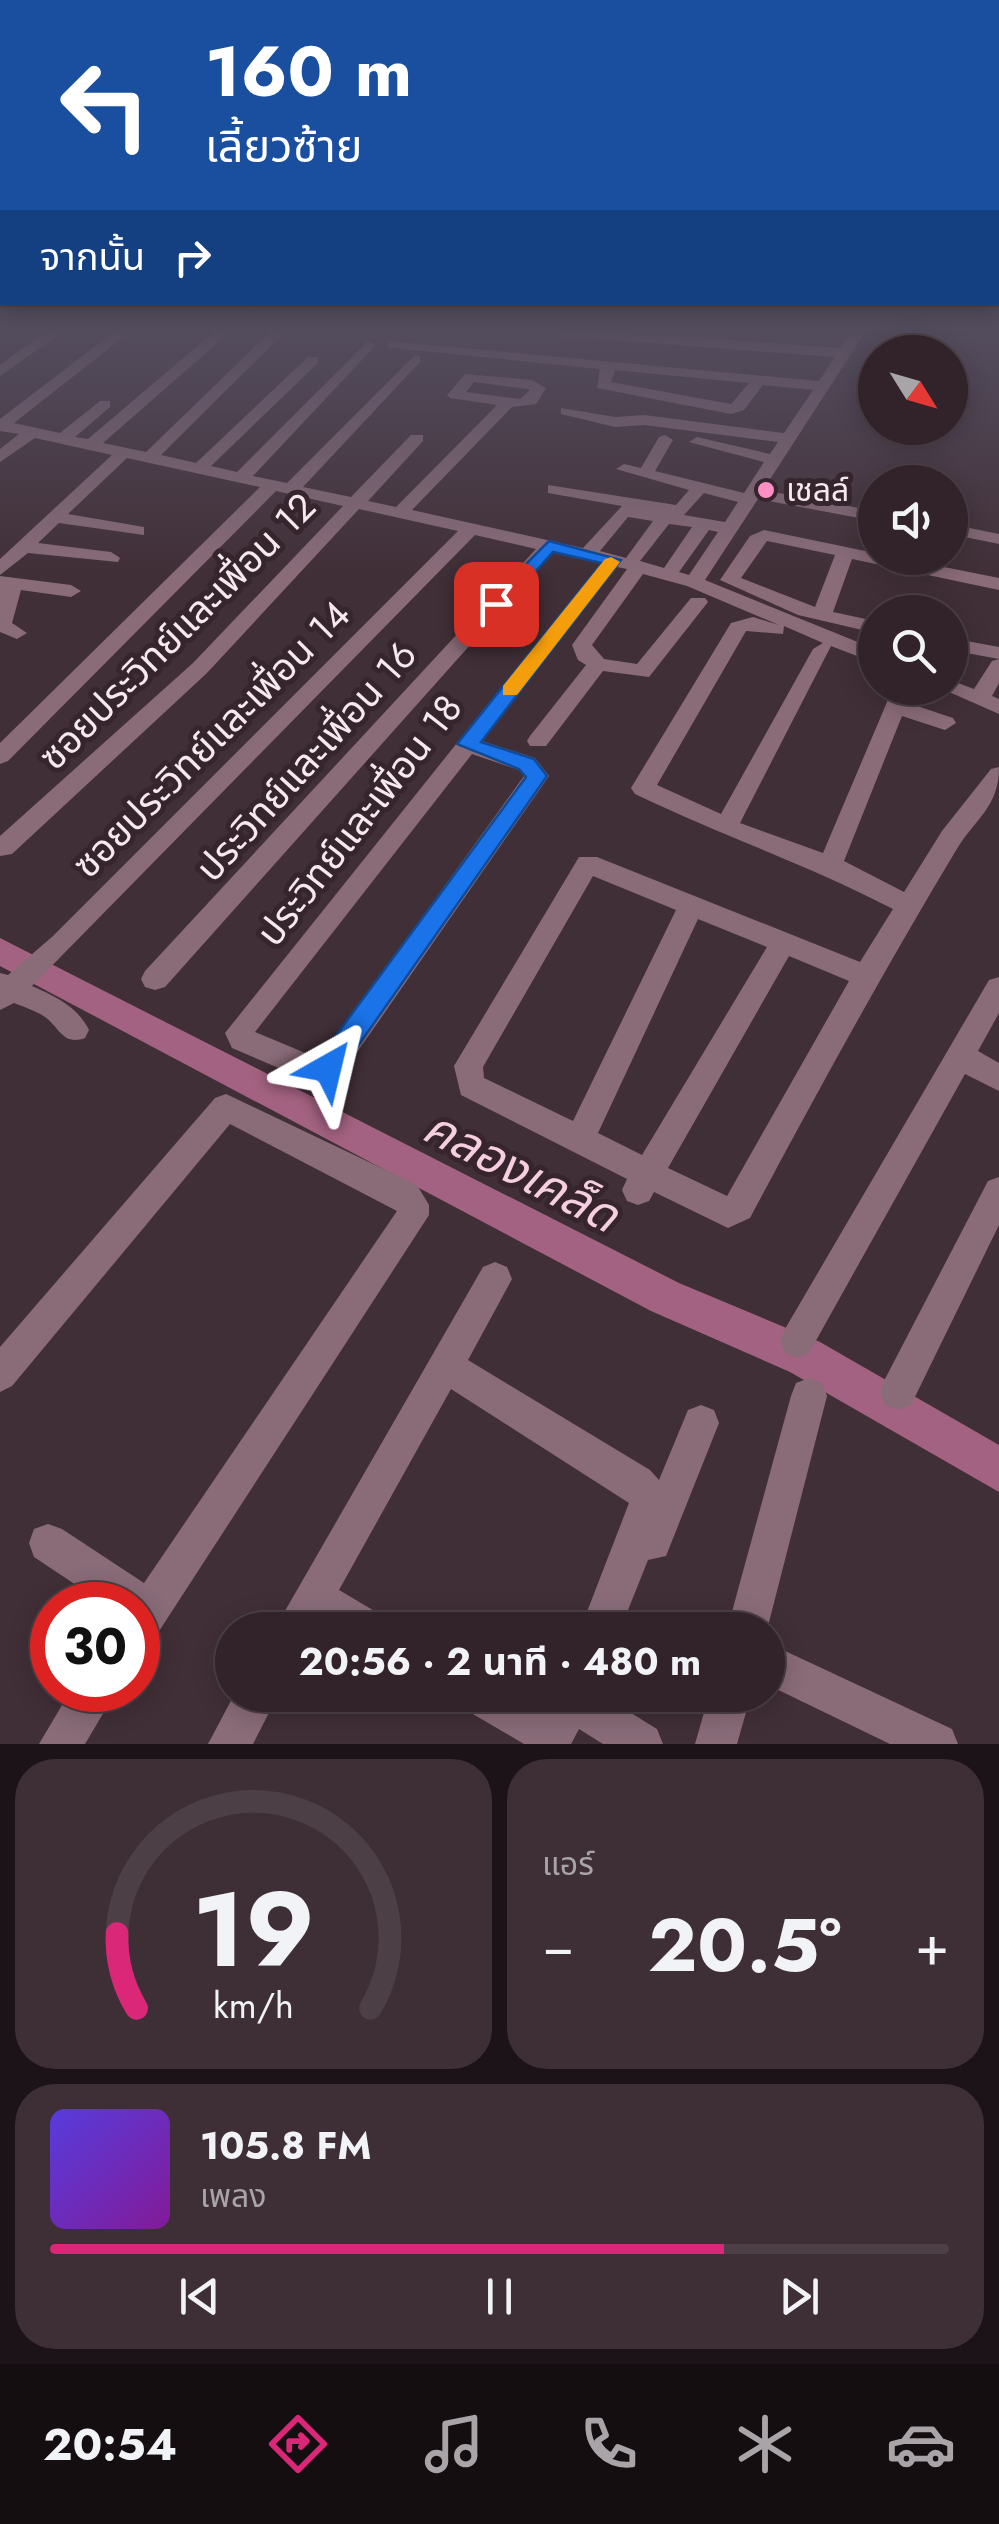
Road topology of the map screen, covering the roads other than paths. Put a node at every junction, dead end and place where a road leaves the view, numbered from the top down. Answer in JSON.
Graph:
{"nodes":[{"id":1,"x":95,"y":412,"type":"edge"},
{"id":2,"x":129,"y":412,"type":"edge"},
{"id":3,"x":196,"y":412,"type":"edge"},
{"id":4,"x":258,"y":412,"type":"edge"},
{"id":5,"x":304,"y":412,"type":"edge"},
{"id":6,"x":360,"y":412,"type":"edge"},
{"id":7,"x":499,"y":412,"type":"edge"},
{"id":8,"x":806,"y":412,"type":"edge"},
{"id":9,"x":1,"y":426,"type":"edge"},
{"id":10,"x":32,"y":432,"type":"junction"},
{"id":11,"x":416,"y":438,"type":"dead end"},
{"id":12,"x":789,"y":438,"type":"junction"},
{"id":13,"x":63,"y":439,"type":"junction"},
{"id":14,"x":665,"y":440,"type":"junction"},
{"id":15,"x":91,"y":445,"type":"junction"},
{"id":16,"x":124,"y":452,"type":"junction"},
{"id":17,"x":0,"y":458,"type":"edge"},
{"id":18,"x":149,"y":458,"type":"junction"},
{"id":19,"x":775,"y":460,"type":"junction"},
{"id":20,"x":199,"y":469,"type":"junction"},
{"id":21,"x":624,"y":470,"type":"dead end"},
{"id":22,"x":646,"y":474,"type":"junction"},
{"id":23,"x":241,"y":478,"type":"junction"},
{"id":24,"x":701,"y":486,"type":"junction"},
{"id":25,"x":282,"y":487,"type":"junction"},
{"id":26,"x":554,"y":489,"type":"dead end"},
{"id":27,"x":751,"y":496,"type":"junction"},
{"id":28,"x":356,"y":504,"type":"junction"},
{"id":29,"x":400,"y":513,"type":"junction"},
{"id":30,"x":858,"y":513,"type":"edge"},
{"id":31,"x":666,"y":516,"type":"junction"},
{"id":32,"x":54,"y":518,"type":"junction"},
{"id":33,"x":704,"y":524,"type":"junction"},
{"id":34,"x":729,"y":528,"type":"junction"},
{"id":35,"x":471,"y":529,"type":"junction"},
{"id":36,"x":138,"y":530,"type":"dead end"},
{"id":37,"x":968,"y":533,"type":"edge"},
{"id":38,"x":999,"y":538,"type":"edge"},
{"id":39,"x":549,"y":546,"type":"junction"},
{"id":40,"x":23,"y":547,"type":"junction"},
{"id":41,"x":845,"y":554,"type":"junction"},
{"id":42,"x":587,"y":555,"type":"junction"},
{"id":43,"x":111,"y":558,"type":"dead end"},
{"id":44,"x":629,"y":561,"type":"junction"},
{"id":45,"x":668,"y":576,"type":"junction"},
{"id":46,"x":5,"y":578,"type":"edge"},
{"id":47,"x":999,"y":584,"type":"edge"},
{"id":48,"x":71,"y":591,"type":"dead end"},
{"id":49,"x":696,"y":592,"type":"junction"},
{"id":50,"x":858,"y":615,"type":"edge"},
{"id":51,"x":822,"y":616,"type":"junction"},
{"id":52,"x":17,"y":633,"type":"dead end"},
{"id":53,"x":823,"y":650,"type":"junction"},
{"id":54,"x":989,"y":650,"type":"edge"},
{"id":55,"x":858,"y":651,"type":"edge"},
{"id":56,"x":858,"y":663,"type":"edge"},
{"id":57,"x":598,"y":664,"type":"junction"},
{"id":58,"x":999,"y":666,"type":"edge"},
{"id":59,"x":972,"y":696,"type":"edge"},
{"id":60,"x":897,"y":705,"type":"edge"},
{"id":61,"x":914,"y":705,"type":"edge"},
{"id":62,"x":944,"y":722,"type":"dead end"},
{"id":63,"x":538,"y":742,"type":"dead end"},
{"id":64,"x":467,"y":744,"type":"junction"},
{"id":65,"x":0,"y":756,"type":"edge"},
{"id":66,"x":999,"y":774,"type":"edge"},
{"id":67,"x":726,"y":828,"type":"junction"},
{"id":68,"x":3,"y":848,"type":"dead end"},
{"id":69,"x":830,"y":865,"type":"junction"},
{"id":70,"x":692,"y":904,"type":"junction"},
{"id":71,"x":909,"y":906,"type":"junction"},
{"id":72,"x":784,"y":942,"type":"junction"},
{"id":73,"x":866,"y":976,"type":"junction"},
{"id":74,"x":156,"y":978,"type":"dead end"},
{"id":75,"x":999,"y":988,"type":"edge"},
{"id":76,"x":7,"y":989,"type":"edge"},
{"id":77,"x":75,"y":1030,"type":"dead end"},
{"id":78,"x":960,"y":1056,"type":"junction"},
{"id":79,"x":999,"y":1078,"type":"edge"},
{"id":80,"x":579,"y":1140,"type":"junction"},
{"id":81,"x":643,"y":1182,"type":"junction"},
{"id":82,"x":999,"y":1192,"type":"edge"},
{"id":83,"x":495,"y":1279,"type":"dead end"},
{"id":84,"x":797,"y":1341,"type":"dead end"},
{"id":85,"x":446,"y":1366,"type":"junction"},
{"id":86,"x":0,"y":1374,"type":"edge"},
{"id":87,"x":898,"y":1392,"type":"dead end"},
{"id":88,"x":808,"y":1396,"type":"dead end"},
{"id":89,"x":701,"y":1423,"type":"dead end"},
{"id":90,"x":48,"y":1544,"type":"dead end"},
{"id":91,"x":96,"y":1582,"type":"edge"},
{"id":92,"x":160,"y":1594,"type":"edge"},
{"id":93,"x":305,"y":1612,"type":"edge"},
{"id":94,"x":607,"y":1612,"type":"edge"},
{"id":95,"x":623,"y":1612,"type":"edge"},
{"id":96,"x":753,"y":1612,"type":"edge"},
{"id":97,"x":785,"y":1672,"type":"edge"},
{"id":98,"x":81,"y":1712,"type":"edge"},
{"id":99,"x":247,"y":1712,"type":"edge"},
{"id":100,"x":510,"y":1712,"type":"edge"},
{"id":101,"x":577,"y":1712,"type":"edge"},
{"id":102,"x":583,"y":1712,"type":"edge"},
{"id":103,"x":725,"y":1712,"type":"edge"},
{"id":104,"x":60,"y":1744,"type":"edge"},
{"id":105,"x":229,"y":1744,"type":"edge"},
{"id":106,"x":642,"y":1744,"type":"edge"},
{"id":107,"x":716,"y":1744,"type":"edge"},
{"id":108,"x":937,"y":1744,"type":"edge"}],
"edges":[{"from":1,"to":13,"type":"street"},
{"from":2,"to":15,"type":"street"},
{"from":3,"to":18,"type":"street"},
{"from":4,"to":20,"type":"street"},
{"from":5,"to":23,"type":"street"},
{"from":6,"to":25,"type":"street"},
{"from":7,"to":29,"type":"street"},
{"from":8,"to":12,"type":"street"},
{"from":9,"to":10,"type":"street"},
{"from":10,"to":13,"type":"street"},
{"from":10,"to":17,"type":"street"},
{"from":11,"to":28,"type":"street","name":"ซอยประวิทย์และเพื่อน 12"},
{"from":12,"to":14,"type":"street"},
{"from":12,"to":19,"type":"street"},
{"from":13,"to":15,"type":"street"},
{"from":14,"to":19,"type":"street"},
{"from":14,"to":22,"type":"street"},
{"from":15,"to":16,"type":"street"},
{"from":16,"to":18,"type":"street"},
{"from":16,"to":32,"type":"street"},
{"from":18,"to":20,"type":"street"},
{"from":19,"to":27,"type":"street"},
{"from":20,"to":23,"type":"street"},
{"from":21,"to":22,"type":"street"},
{"from":22,"to":24,"type":"street"},
{"from":23,"to":25,"type":"street"},
{"from":24,"to":26,"type":"street"},
{"from":24,"to":27,"type":"street"},
{"from":25,"to":28,"type":"street"},
{"from":25,"to":65,"type":"street"},
{"from":27,"to":30,"type":"street"},
{"from":27,"to":34,"type":"street"},
{"from":28,"to":29,"type":"street"},
{"from":28,"to":68,"type":"street","name":"ซอยประวิทย์และเพื่อน 12"},
{"from":29,"to":35,"type":"street"},
{"from":31,"to":33,"type":"street"},
{"from":31,"to":42,"type":"street"},
{"from":31,"to":44,"type":"street"},
{"from":32,"to":36,"type":"street"},
{"from":32,"to":40,"type":"street"},
{"from":33,"to":34,"type":"street"},
{"from":33,"to":45,"type":"street"},
{"from":34,"to":49,"type":"street"},
{"from":35,"to":39,"type":"street"},
{"from":35,"to":76,"type":"street","name":"ซอยประวิทย์และเพื่อน 14"},
{"from":37,"to":38,"type":"street"},
{"from":39,"to":42,"type":"street"},
{"from":39,"to":74,"type":"street","name":"ประวิทย์และเพื่อน 16"},
{"from":40,"to":43,"type":"street"},
{"from":40,"to":46,"type":"street"},
{"from":41,"to":47,"type":"street"},
{"from":41,"to":51,"type":"street"},
{"from":41,"to":51,"type":"street"},
{"from":42,"to":44,"type":"street"},
{"from":44,"to":45,"type":"street"},
{"from":44,"to":57,"type":"street"},
{"from":44,"to":64,"type":"street","name":"ประวิทย์และเพื่อน 18"},
{"from":45,"to":49,"type":"street"},
{"from":46,"to":48,"type":"street"},
{"from":46,"to":52,"type":"street"},
{"from":49,"to":55,"type":"street"},
{"from":49,"to":57,"type":"street"},
{"from":50,"to":51,"type":"street"},
{"from":53,"to":56,"type":"street"},
{"from":53,"to":67,"type":"street"},
{"from":53,"to":67,"type":"street"},
{"from":54,"to":59,"type":"street"},
{"from":57,"to":63,"type":"street"},
{"from":58,"to":59,"type":"street"},
{"from":60,"to":69,"type":"street"},
{"from":61,"to":62,"type":"street"},
{"from":64,"to":64,"type":"street","name":"ประวิทย์และเพื่อน 18"},
{"from":66,"to":71,"type":"street"},
{"from":67,"to":69,"type":"street"},
{"from":69,"to":71,"type":"street"},
{"from":70,"to":72,"type":"street"},
{"from":70,"to":80,"type":"street"},
{"from":70,"to":80,"type":"street"},
{"from":71,"to":73,"type":"street"},
{"from":72,"to":73,"type":"street"},
{"from":72,"to":81,"type":"street"},
{"from":73,"to":81,"type":"street"},
{"from":75,"to":78,"type":"street"},
{"from":76,"to":77,"type":"street"},
{"from":78,"to":79,"type":"street"},
{"from":78,"to":84,"type":"street"},
{"from":80,"to":81,"type":"street"},
{"from":82,"to":87,"type":"street"},
{"from":83,"to":85,"type":"street"},
{"from":85,"to":93,"type":"street"},
{"from":85,"to":94,"type":"street"},
{"from":86,"to":92,"type":"street"},
{"from":88,"to":96,"type":"street"},
{"from":89,"to":95,"type":"street"},
{"from":90,"to":91,"type":"street"},
{"from":97,"to":108,"type":"street"},
{"from":98,"to":104,"type":"street"},
{"from":99,"to":105,"type":"street"},
{"from":100,"to":101,"type":"street"},
{"from":102,"to":106,"type":"street"},
{"from":103,"to":107,"type":"street"}]}
